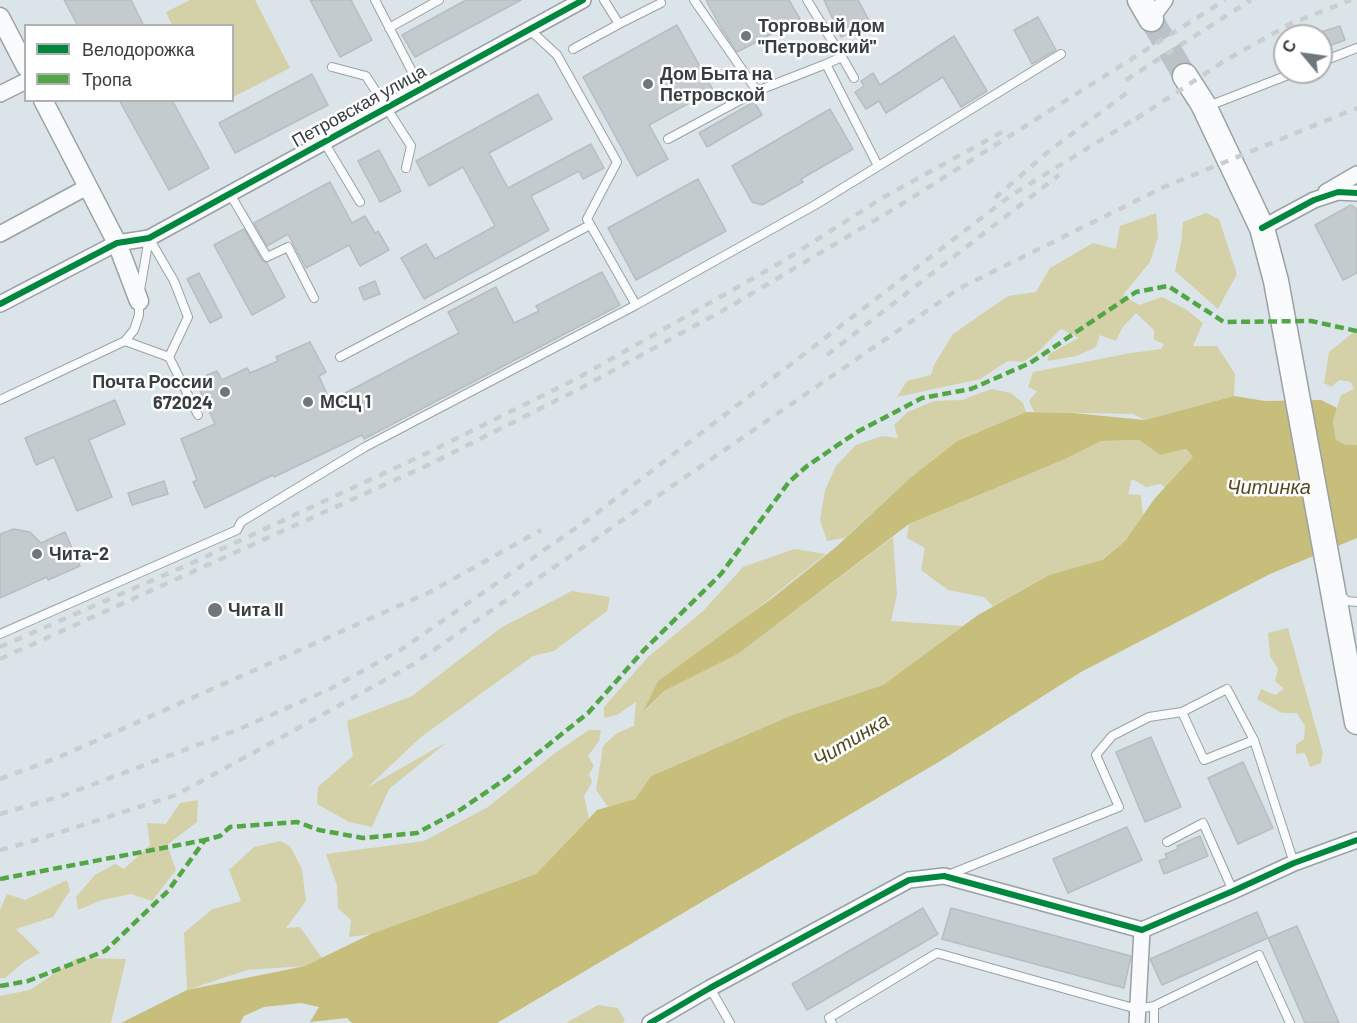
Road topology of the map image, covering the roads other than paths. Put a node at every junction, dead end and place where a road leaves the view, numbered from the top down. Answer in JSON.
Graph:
{"nodes":[{"id":1,"x":375,"y":0,"type":"edge"},
{"id":2,"x":439,"y":0,"type":"edge"},
{"id":3,"x":583,"y":0,"type":"edge"},
{"id":4,"x":604,"y":0,"type":"edge"},
{"id":5,"x":694,"y":0,"type":"edge"},
{"id":6,"x":807,"y":0,"type":"edge"},
{"id":7,"x":661,"y":3,"type":"dead end"},
{"id":8,"x":0,"y":17,"type":"edge"},
{"id":9,"x":619,"y":24,"type":"junction"},
{"id":10,"x":389,"y":28,"type":"junction"},
{"id":11,"x":529,"y":29,"type":"junction"},
{"id":12,"x":1357,"y":48,"type":"edge"},
{"id":13,"x":573,"y":49,"type":"dead end"},
{"id":14,"x":1061,"y":54,"type":"dead end"},
{"id":15,"x":842,"y":57,"type":"junction"},
{"id":16,"x":1333,"y":57,"type":"edge"},
{"id":17,"x":24,"y":63,"type":"edge"},
{"id":18,"x":826,"y":64,"type":"junction"},
{"id":19,"x":332,"y":67,"type":"dead end"},
{"id":20,"x":1185,"y":76,"type":"tunnel mouth"},
{"id":21,"x":854,"y":78,"type":"dead end"},
{"id":22,"x":1273,"y":81,"type":"edge"},
{"id":23,"x":24,"y":82,"type":"edge"},
{"id":24,"x":421,"y":89,"type":"junction"},
{"id":25,"x":757,"y":91,"type":"junction"},
{"id":26,"x":0,"y":94,"type":"edge"},
{"id":27,"x":44,"y":102,"type":"edge"},
{"id":28,"x":1203,"y":104,"type":"junction"},
{"id":29,"x":385,"y":108,"type":"junction"},
{"id":30,"x":668,"y":139,"type":"dead end"},
{"id":31,"x":324,"y":142,"type":"junction"},
{"id":32,"x":878,"y":166,"type":"junction"},
{"id":33,"x":406,"y":168,"type":"dead end"},
{"id":34,"x":1357,"y":174,"type":"edge"},
{"id":35,"x":87,"y":187,"type":"junction"},
{"id":36,"x":1357,"y":193,"type":"edge"},
{"id":37,"x":230,"y":194,"type":"junction"},
{"id":38,"x":1314,"y":200,"type":"junction"},
{"id":39,"x":360,"y":202,"type":"dead end"},
{"id":40,"x":590,"y":225,"type":"junction"},
{"id":41,"x":1262,"y":228,"type":"junction"},
{"id":42,"x":0,"y":234,"type":"edge"},
{"id":43,"x":149,"y":238,"type":"junction"},
{"id":44,"x":117,"y":243,"type":"junction"},
{"id":45,"x":314,"y":298,"type":"dead end"},
{"id":46,"x":139,"y":301,"type":"junction"},
{"id":47,"x":0,"y":304,"type":"edge"},
{"id":48,"x":636,"y":305,"type":"junction"},
{"id":49,"x":125,"y":341,"type":"junction"},
{"id":50,"x":169,"y":357,"type":"junction"},
{"id":51,"x":340,"y":357,"type":"dead end"},
{"id":52,"x":0,"y":400,"type":"edge"},
{"id":53,"x":198,"y":416,"type":"dead end"},
{"id":54,"x":1333,"y":588,"type":"junction"},
{"id":55,"x":1357,"y":602,"type":"edge"},
{"id":56,"x":0,"y":634,"type":"edge"},
{"id":57,"x":1182,"y":712,"type":"junction"},
{"id":58,"x":1357,"y":722,"type":"edge"},
{"id":59,"x":1254,"y":740,"type":"junction"},
{"id":60,"x":1357,"y":840,"type":"edge"},
{"id":61,"x":1167,"y":842,"type":"dead end"},
{"id":62,"x":1294,"y":863,"type":"junction"},
{"id":63,"x":944,"y":876,"type":"junction"},
{"id":64,"x":1233,"y":891,"type":"junction"},
{"id":65,"x":1142,"y":930,"type":"junction"},
{"id":66,"x":710,"y":988,"type":"junction"},
{"id":67,"x":1154,"y":1006,"type":"junction"},
{"id":68,"x":1137,"y":1016,"type":"edge"},
{"id":69,"x":650,"y":1023,"type":"edge"},
{"id":70,"x":730,"y":1023,"type":"edge"},
{"id":71,"x":832,"y":1023,"type":"edge"},
{"id":72,"x":1154,"y":1023,"type":"edge"},
{"id":73,"x":1290,"y":1023,"type":"edge"}],
"edges":[{"from":1,"to":10,"type":"lane"},
{"from":2,"to":10,"type":"lane"},
{"from":3,"to":11,"type":"street","name":"Петровская улица"},
{"from":4,"to":9,"type":"lane"},
{"from":5,"to":25,"type":"lane"},
{"from":6,"to":15,"type":"lane"},
{"from":7,"to":9,"type":"lane"},
{"from":8,"to":17,"type":"street"},
{"from":9,"to":13,"type":"lane"},
{"from":10,"to":24,"type":"lane"},
{"from":11,"to":24,"type":"street","name":"Петровская улица"},
{"from":11,"to":40,"type":"lane"},
{"from":12,"to":16,"type":"lane"},
{"from":14,"to":32,"type":"lane"},
{"from":15,"to":18,"type":"lane"},
{"from":15,"to":21,"type":"lane"},
{"from":18,"to":25,"type":"lane"},
{"from":18,"to":32,"type":"lane"},
{"from":19,"to":29,"type":"lane"},
{"from":20,"to":28,"type":"main road"},
{"from":22,"to":28,"type":"lane"},
{"from":23,"to":26,"type":"street"},
{"from":24,"to":29,"type":"street","name":"Петровская улица"},
{"from":25,"to":30,"type":"lane"},
{"from":27,"to":35,"type":"street"},
{"from":28,"to":41,"type":"main road"},
{"from":29,"to":31,"type":"street","name":"Петровская улица"},
{"from":29,"to":33,"type":"lane"},
{"from":31,"to":37,"type":"street","name":"Петровская улица"},
{"from":31,"to":39,"type":"lane"},
{"from":32,"to":48,"type":"lane"},
{"from":34,"to":38,"type":"street"},
{"from":35,"to":42,"type":"street"},
{"from":35,"to":44,"type":"street"},
{"from":36,"to":38,"type":"street"},
{"from":37,"to":43,"type":"street","name":"Петровская улица"},
{"from":37,"to":45,"type":"lane"},
{"from":38,"to":41,"type":"street"},
{"from":40,"to":48,"type":"lane"},
{"from":40,"to":51,"type":"lane"},
{"from":41,"to":54,"type":"main road"},
{"from":43,"to":44,"type":"street","name":"Петровская улица"},
{"from":43,"to":46,"type":"lane"},
{"from":43,"to":50,"type":"lane"},
{"from":44,"to":46,"type":"street"},
{"from":44,"to":47,"type":"street"},
{"from":46,"to":49,"type":"lane"},
{"from":48,"to":56,"type":"lane"},
{"from":49,"to":50,"type":"lane"},
{"from":49,"to":52,"type":"lane"},
{"from":50,"to":53,"type":"lane"},
{"from":54,"to":55,"type":"lane"},
{"from":54,"to":58,"type":"main road"},
{"from":57,"to":59,"type":"lane"},
{"from":57,"to":59,"type":"lane"},
{"from":57,"to":63,"type":"lane"},
{"from":59,"to":62,"type":"lane"},
{"from":60,"to":62,"type":"street"},
{"from":61,"to":64,"type":"lane"},
{"from":62,"to":64,"type":"street"},
{"from":63,"to":65,"type":"street"},
{"from":63,"to":66,"type":"street"},
{"from":64,"to":65,"type":"street"},
{"from":65,"to":68,"type":"street"},
{"from":66,"to":69,"type":"street"},
{"from":66,"to":70,"type":"lane"},
{"from":67,"to":68,"type":"lane"},
{"from":67,"to":72,"type":"lane"},
{"from":67,"to":73,"type":"lane"},
{"from":68,"to":71,"type":"lane"}]}
